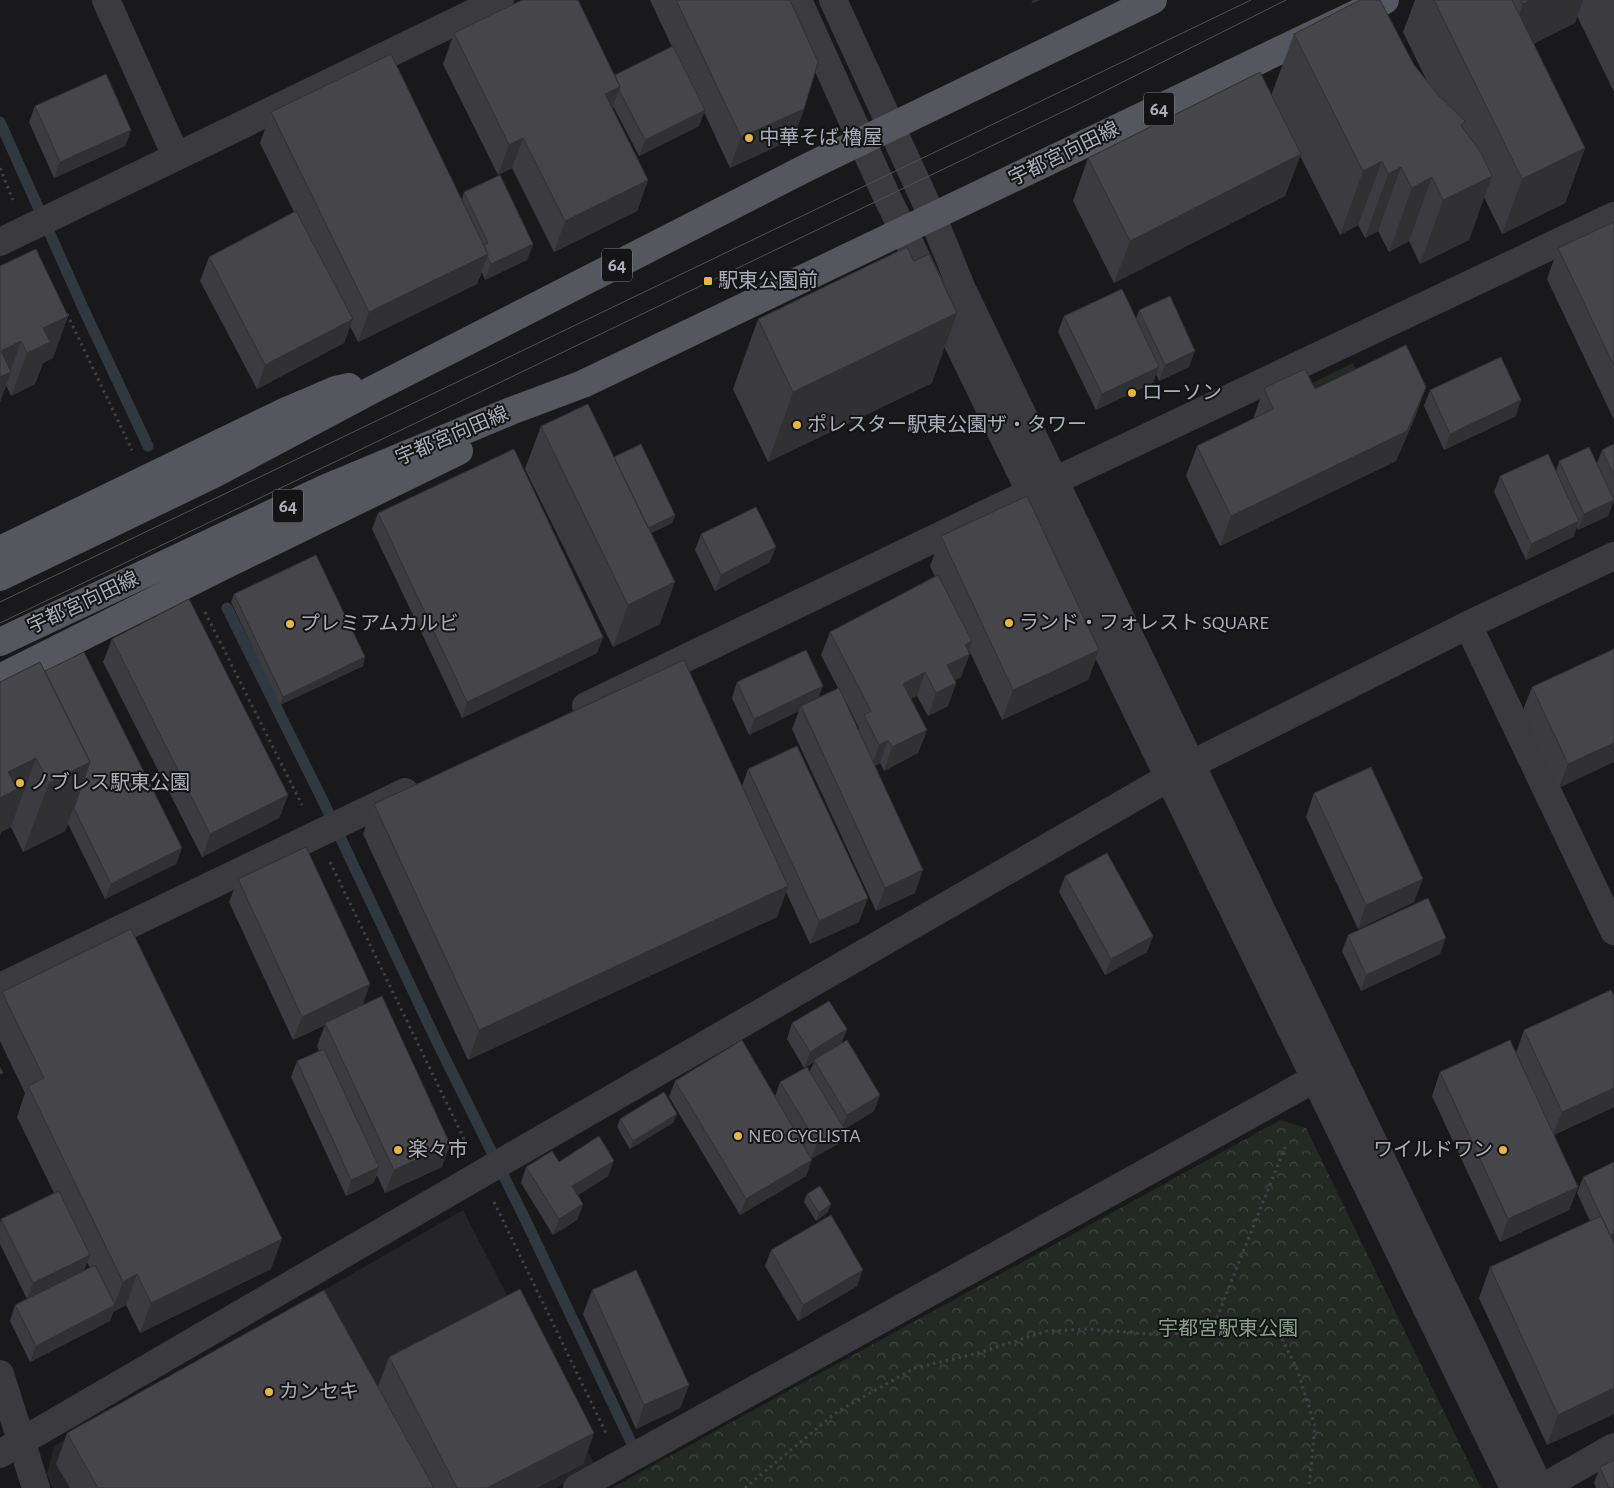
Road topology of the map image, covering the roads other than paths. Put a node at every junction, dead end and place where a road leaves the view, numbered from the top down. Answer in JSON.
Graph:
{"nodes":[{"id":1,"x":106,"y":0,"type":"edge"},
{"id":2,"x":500,"y":0,"type":"edge"},
{"id":3,"x":798,"y":0,"type":"edge"},
{"id":4,"x":833,"y":0,"type":"edge"},
{"id":5,"x":1154,"y":0,"type":"edge"},
{"id":6,"x":1385,"y":0,"type":"edge"},
{"id":7,"x":464,"y":8,"type":"edge"},
{"id":8,"x":890,"y":127,"type":"junction"},
{"id":9,"x":861,"y":141,"type":"junction"},
{"id":10,"x":176,"y":156,"type":"junction"},
{"id":11,"x":1614,"y":216,"type":"edge"},
{"id":12,"x":933,"y":218,"type":"junction"},
{"id":13,"x":904,"y":231,"type":"junction"},
{"id":14,"x":0,"y":242,"type":"edge"},
{"id":15,"x":583,"y":384,"type":"junction"},
{"id":16,"x":372,"y":390,"type":"junction"},
{"id":17,"x":1043,"y":486,"type":"junction"},
{"id":18,"x":0,"y":550,"type":"edge"},
{"id":19,"x":1614,"y":556,"type":"edge"},
{"id":20,"x":0,"y":577,"type":"edge"},
{"id":21,"x":1468,"y":625,"type":"junction"},
{"id":22,"x":0,"y":642,"type":"edge"},
{"id":23,"x":0,"y":678,"type":"edge"},
{"id":24,"x":567,"y":715,"type":"edge"},
{"id":25,"x":1180,"y":770,"type":"junction"},
{"id":26,"x":424,"y":783,"type":"edge"},
{"id":27,"x":1614,"y":931,"type":"edge"},
{"id":28,"x":0,"y":987,"type":"edge"},
{"id":29,"x":1326,"y":1073,"type":"junction"},
{"id":30,"x":0,"y":1374,"type":"edge"},
{"id":31,"x":11,"y":1448,"type":"edge"},
{"id":32,"x":1614,"y":1448,"type":"edge"},
{"id":33,"x":36,"y":1488,"type":"edge"},
{"id":34,"x":578,"y":1488,"type":"edge"},
{"id":35,"x":1514,"y":1488,"type":"edge"},
{"id":36,"x":1541,"y":1488,"type":"edge"}],
"edges":[{"from":1,"to":10,"type":"street"},
{"from":2,"to":7,"type":"street"},
{"from":3,"to":9,"type":"street"},
{"from":4,"to":8,"type":"street"},
{"from":5,"to":8,"type":"main road","number":"64"},
{"from":6,"to":12,"type":"main road","name":"宇都宮向田線","number":"64"},
{"from":7,"to":10,"type":"street"},
{"from":8,"to":9,"type":"main road","number":"64"},
{"from":8,"to":12,"type":"street"},
{"from":9,"to":13,"type":"street"},
{"from":9,"to":16,"type":"main road","number":"64"},
{"from":10,"to":14,"type":"street"},
{"from":11,"to":17,"type":"street"},
{"from":12,"to":13,"type":"main road","number":"64"},
{"from":12,"to":17,"type":"street"},
{"from":13,"to":15,"type":"main road","name":"宇都宮向田線","number":"64"},
{"from":13,"to":17,"type":"street"},
{"from":15,"to":22,"type":"main road","name":"宇都宮向田線","number":"64"},
{"from":15,"to":23,"type":"main road"},
{"from":16,"to":18,"type":"main road"},
{"from":16,"to":20,"type":"main road","number":"64"},
{"from":17,"to":24,"type":"street"},
{"from":17,"to":25,"type":"street"},
{"from":19,"to":21,"type":"street"},
{"from":21,"to":25,"type":"street"},
{"from":21,"to":27,"type":"street"},
{"from":25,"to":29,"type":"street"},
{"from":25,"to":31,"type":"street"},
{"from":26,"to":28,"type":"street"},
{"from":29,"to":34,"type":"street"},
{"from":29,"to":35,"type":"street"},
{"from":29,"to":36,"type":"street"},
{"from":30,"to":31,"type":"street"},
{"from":31,"to":33,"type":"street"},
{"from":32,"to":36,"type":"street"}]}
